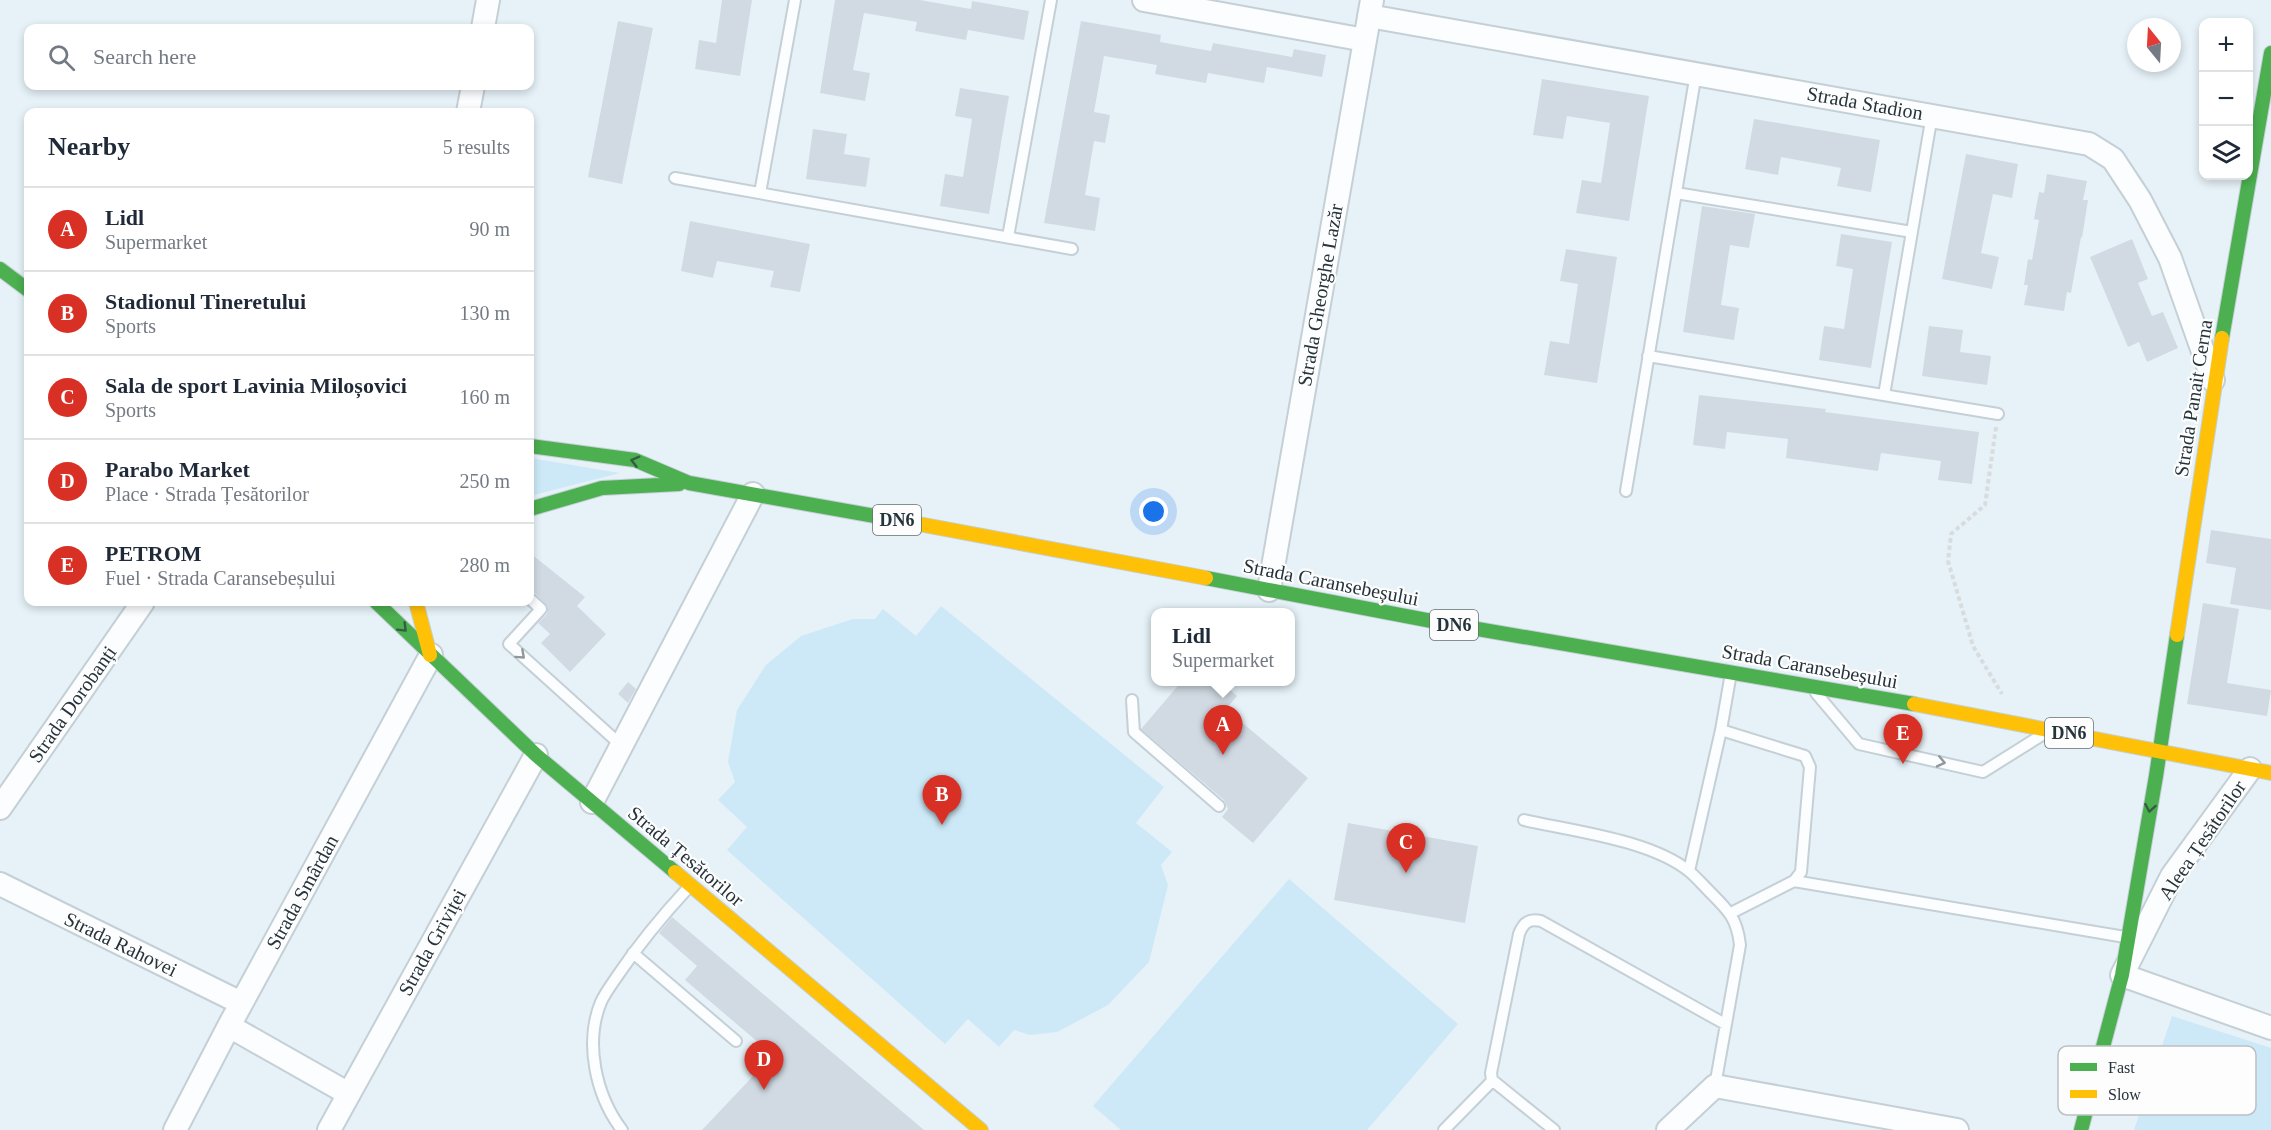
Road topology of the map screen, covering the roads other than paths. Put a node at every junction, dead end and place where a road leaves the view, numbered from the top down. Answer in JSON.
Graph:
{"nodes":[{"id":1,"x":488,"y":0,"type":"edge"},
{"id":2,"x":795,"y":0,"type":"edge"},
{"id":3,"x":1051,"y":0,"type":"edge"},
{"id":4,"x":1144,"y":0,"type":"edge"},
{"id":5,"x":1370,"y":8,"type":"edge"},
{"id":6,"x":484,"y":24,"type":"edge"},
{"id":7,"x":1365,"y":40,"type":"junction"},
{"id":8,"x":2271,"y":53,"type":"edge"},
{"id":9,"x":1696,"y":73,"type":"junction"},
{"id":10,"x":472,"y":90,"type":"edge"},
{"id":11,"x":469,"y":108,"type":"edge"},
{"id":12,"x":1932,"y":115,"type":"junction"},
{"id":13,"x":675,"y":178,"type":"dead end"},
{"id":14,"x":760,"y":193,"type":"junction"},
{"id":15,"x":1676,"y":193,"type":"junction"},
{"id":16,"x":1912,"y":232,"type":"junction"},
{"id":17,"x":1008,"y":237,"type":"junction"},
{"id":18,"x":1072,"y":249,"type":"dead end"},
{"id":19,"x":0,"y":269,"type":"edge"},
{"id":20,"x":24,"y":287,"type":"edge"},
{"id":21,"x":1648,"y":356,"type":"junction"},
{"id":22,"x":2214,"y":384,"type":"junction"},
{"id":23,"x":1884,"y":395,"type":"junction"},
{"id":24,"x":1998,"y":414,"type":"road end"},
{"id":25,"x":534,"y":447,"type":"edge"},
{"id":26,"x":689,"y":483,"type":"junction"},
{"id":27,"x":1626,"y":491,"type":"dead end"},
{"id":28,"x":753,"y":494,"type":"junction"},
{"id":29,"x":534,"y":508,"type":"edge"},
{"id":30,"x":1269,"y":590,"type":"junction"},
{"id":31,"x":534,"y":603,"type":"edge"},
{"id":32,"x":140,"y":606,"type":"edge"},
{"id":33,"x":380,"y":606,"type":"edge"},
{"id":34,"x":419,"y":606,"type":"edge"},
{"id":35,"x":430,"y":656,"type":"junction"},
{"id":36,"x":1731,"y":672,"type":"junction"},
{"id":37,"x":1812,"y":686,"type":"junction"},
{"id":38,"x":1132,"y":700,"type":"dead end"},
{"id":39,"x":2052,"y":729,"type":"junction"},
{"id":40,"x":1721,"y":730,"type":"junction"},
{"id":41,"x":622,"y":746,"type":"junction"},
{"id":42,"x":2160,"y":750,"type":"junction"},
{"id":43,"x":536,"y":755,"type":"junction"},
{"id":44,"x":2261,"y":771,"type":"edge"},
{"id":45,"x":3,"y":798,"type":"edge"},
{"id":46,"x":592,"y":802,"type":"junction"},
{"id":47,"x":1219,"y":806,"type":"dead end"},
{"id":48,"x":1524,"y":820,"type":"dead end"},
{"id":49,"x":1689,"y":871,"type":"junction"},
{"id":50,"x":1794,"y":881,"type":"junction"},
{"id":51,"x":0,"y":884,"type":"edge"},
{"id":52,"x":691,"y":885,"type":"junction"},
{"id":53,"x":1731,"y":913,"type":"junction"},
{"id":54,"x":2127,"y":937,"type":"junction"},
{"id":55,"x":633,"y":952,"type":"junction"},
{"id":56,"x":2122,"y":975,"type":"junction"},
{"id":57,"x":241,"y":1003,"type":"junction"},
{"id":58,"x":1725,"y":1024,"type":"junction"},
{"id":59,"x":229,"y":1026,"type":"junction"},
{"id":60,"x":2271,"y":1028,"type":"edge"},
{"id":61,"x":736,"y":1041,"type":"dead end"},
{"id":62,"x":2103,"y":1046,"type":"edge"},
{"id":63,"x":1492,"y":1080,"type":"junction"},
{"id":64,"x":1715,"y":1086,"type":"junction"},
{"id":65,"x":349,"y":1094,"type":"junction"},
{"id":66,"x":2085,"y":1115,"type":"edge"},
{"id":67,"x":175,"y":1130,"type":"edge"},
{"id":68,"x":329,"y":1130,"type":"edge"},
{"id":69,"x":622,"y":1130,"type":"edge"},
{"id":70,"x":981,"y":1130,"type":"edge"},
{"id":71,"x":1444,"y":1130,"type":"edge"},
{"id":72,"x":1554,"y":1130,"type":"edge"},
{"id":73,"x":1668,"y":1130,"type":"edge"},
{"id":74,"x":1957,"y":1130,"type":"edge"},
{"id":75,"x":2081,"y":1130,"type":"edge"}],
"edges":[{"from":1,"to":6,"type":"street"},
{"from":2,"to":14,"type":"lane"},
{"from":3,"to":17,"type":"lane"},
{"from":4,"to":7,"type":"street"},
{"from":5,"to":7,"type":"street","name":"Strada Gheorghe Lazăr"},
{"from":5,"to":9,"type":"street","name":"Strada Stadion"},
{"from":7,"to":30,"type":"street","name":"Strada Gheorghe Lazăr"},
{"from":8,"to":22,"type":"main road","name":"Strada Panait Cerna"},
{"from":9,"to":12,"type":"street","name":"Strada Stadion"},
{"from":9,"to":15,"type":"lane"},
{"from":10,"to":11,"type":"street"},
{"from":12,"to":16,"type":"lane"},
{"from":12,"to":22,"type":"street","name":"Strada Stadion"},
{"from":13,"to":14,"type":"lane"},
{"from":14,"to":17,"type":"lane"},
{"from":15,"to":16,"type":"lane"},
{"from":15,"to":21,"type":"lane"},
{"from":16,"to":23,"type":"lane"},
{"from":17,"to":18,"type":"lane"},
{"from":19,"to":20,"type":"main road"},
{"from":21,"to":23,"type":"lane"},
{"from":21,"to":27,"type":"lane"},
{"from":22,"to":42,"type":"main road","name":"Strada Panait Cerna"},
{"from":23,"to":24,"type":"lane"},
{"from":26,"to":25,"type":"main road","name":"Strada Caransebeșului","number":"DN6","one_way":true},
{"from":26,"to":28,"type":"main road","name":"Strada Caransebeșului","number":"DN6"},
{"from":26,"to":29,"type":"main road","number":"DN6"},
{"from":28,"to":30,"type":"main road","name":"Strada Caransebeșului","number":"DN6"},
{"from":28,"to":41,"type":"street"},
{"from":30,"to":36,"type":"main road","name":"Strada Caransebeșului","number":"DN6"},
{"from":31,"to":41,"type":"lane","one_way":true},
{"from":32,"to":45,"type":"street","name":"Strada Dorobanți"},
{"from":33,"to":35,"type":"main road","name":"Strada Țesătorilor","one_way":true},
{"from":34,"to":35,"type":"main road"},
{"from":35,"to":43,"type":"main road","name":"Strada Țesătorilor"},
{"from":35,"to":57,"type":"street","name":"Strada Smârdan"},
{"from":36,"to":37,"type":"main road","name":"Strada Caransebeșului","number":"DN6"},
{"from":36,"to":40,"type":"lane"},
{"from":37,"to":39,"type":"main road","name":"Strada Caransebeșului","number":"DN6"},
{"from":37,"to":39,"type":"lane","one_way":true},
{"from":38,"to":47,"type":"lane"},
{"from":39,"to":42,"type":"main road","name":"Strada Caransebeșului","number":"DN6"},
{"from":40,"to":49,"type":"lane"},
{"from":40,"to":50,"type":"lane"},
{"from":41,"to":46,"type":"street"},
{"from":42,"to":44,"type":"main road","name":"Strada Caransebeșului","number":"DN6"},
{"from":42,"to":54,"type":"main road","name":"Aleea Țesătorilor","one_way":true},
{"from":43,"to":46,"type":"main road","name":"Strada Țesătorilor"},
{"from":43,"to":65,"type":"street","name":"Strada Griviței"},
{"from":44,"to":56,"type":"street","name":"Aleea Țesătorilor"},
{"from":46,"to":52,"type":"main road","name":"Strada Țesătorilor"},
{"from":48,"to":49,"type":"lane"},
{"from":49,"to":53,"type":"lane"},
{"from":50,"to":53,"type":"lane"},
{"from":50,"to":54,"type":"lane"},
{"from":51,"to":57,"type":"street","name":"Strada Rahovei"},
{"from":52,"to":55,"type":"lane"},
{"from":52,"to":70,"type":"main road","name":"Strada Țesătorilor"},
{"from":53,"to":58,"type":"lane"},
{"from":54,"to":56,"type":"main road","name":"Aleea Țesătorilor"},
{"from":55,"to":61,"type":"lane"},
{"from":55,"to":69,"type":"lane"},
{"from":56,"to":60,"type":"street"},
{"from":56,"to":62,"type":"main road","name":"Aleea Țesătorilor"},
{"from":57,"to":59,"type":"street","name":"Strada Smârdan"},
{"from":58,"to":63,"type":"lane"},
{"from":58,"to":64,"type":"lane"},
{"from":59,"to":65,"type":"street"},
{"from":59,"to":67,"type":"street","name":"Strada Smârdan"},
{"from":63,"to":71,"type":"lane"},
{"from":63,"to":72,"type":"lane"},
{"from":64,"to":73,"type":"street"},
{"from":64,"to":74,"type":"street"},
{"from":65,"to":68,"type":"street","name":"Strada Griviței"},
{"from":66,"to":75,"type":"main road","name":"Aleea Țesătorilor"}]}
